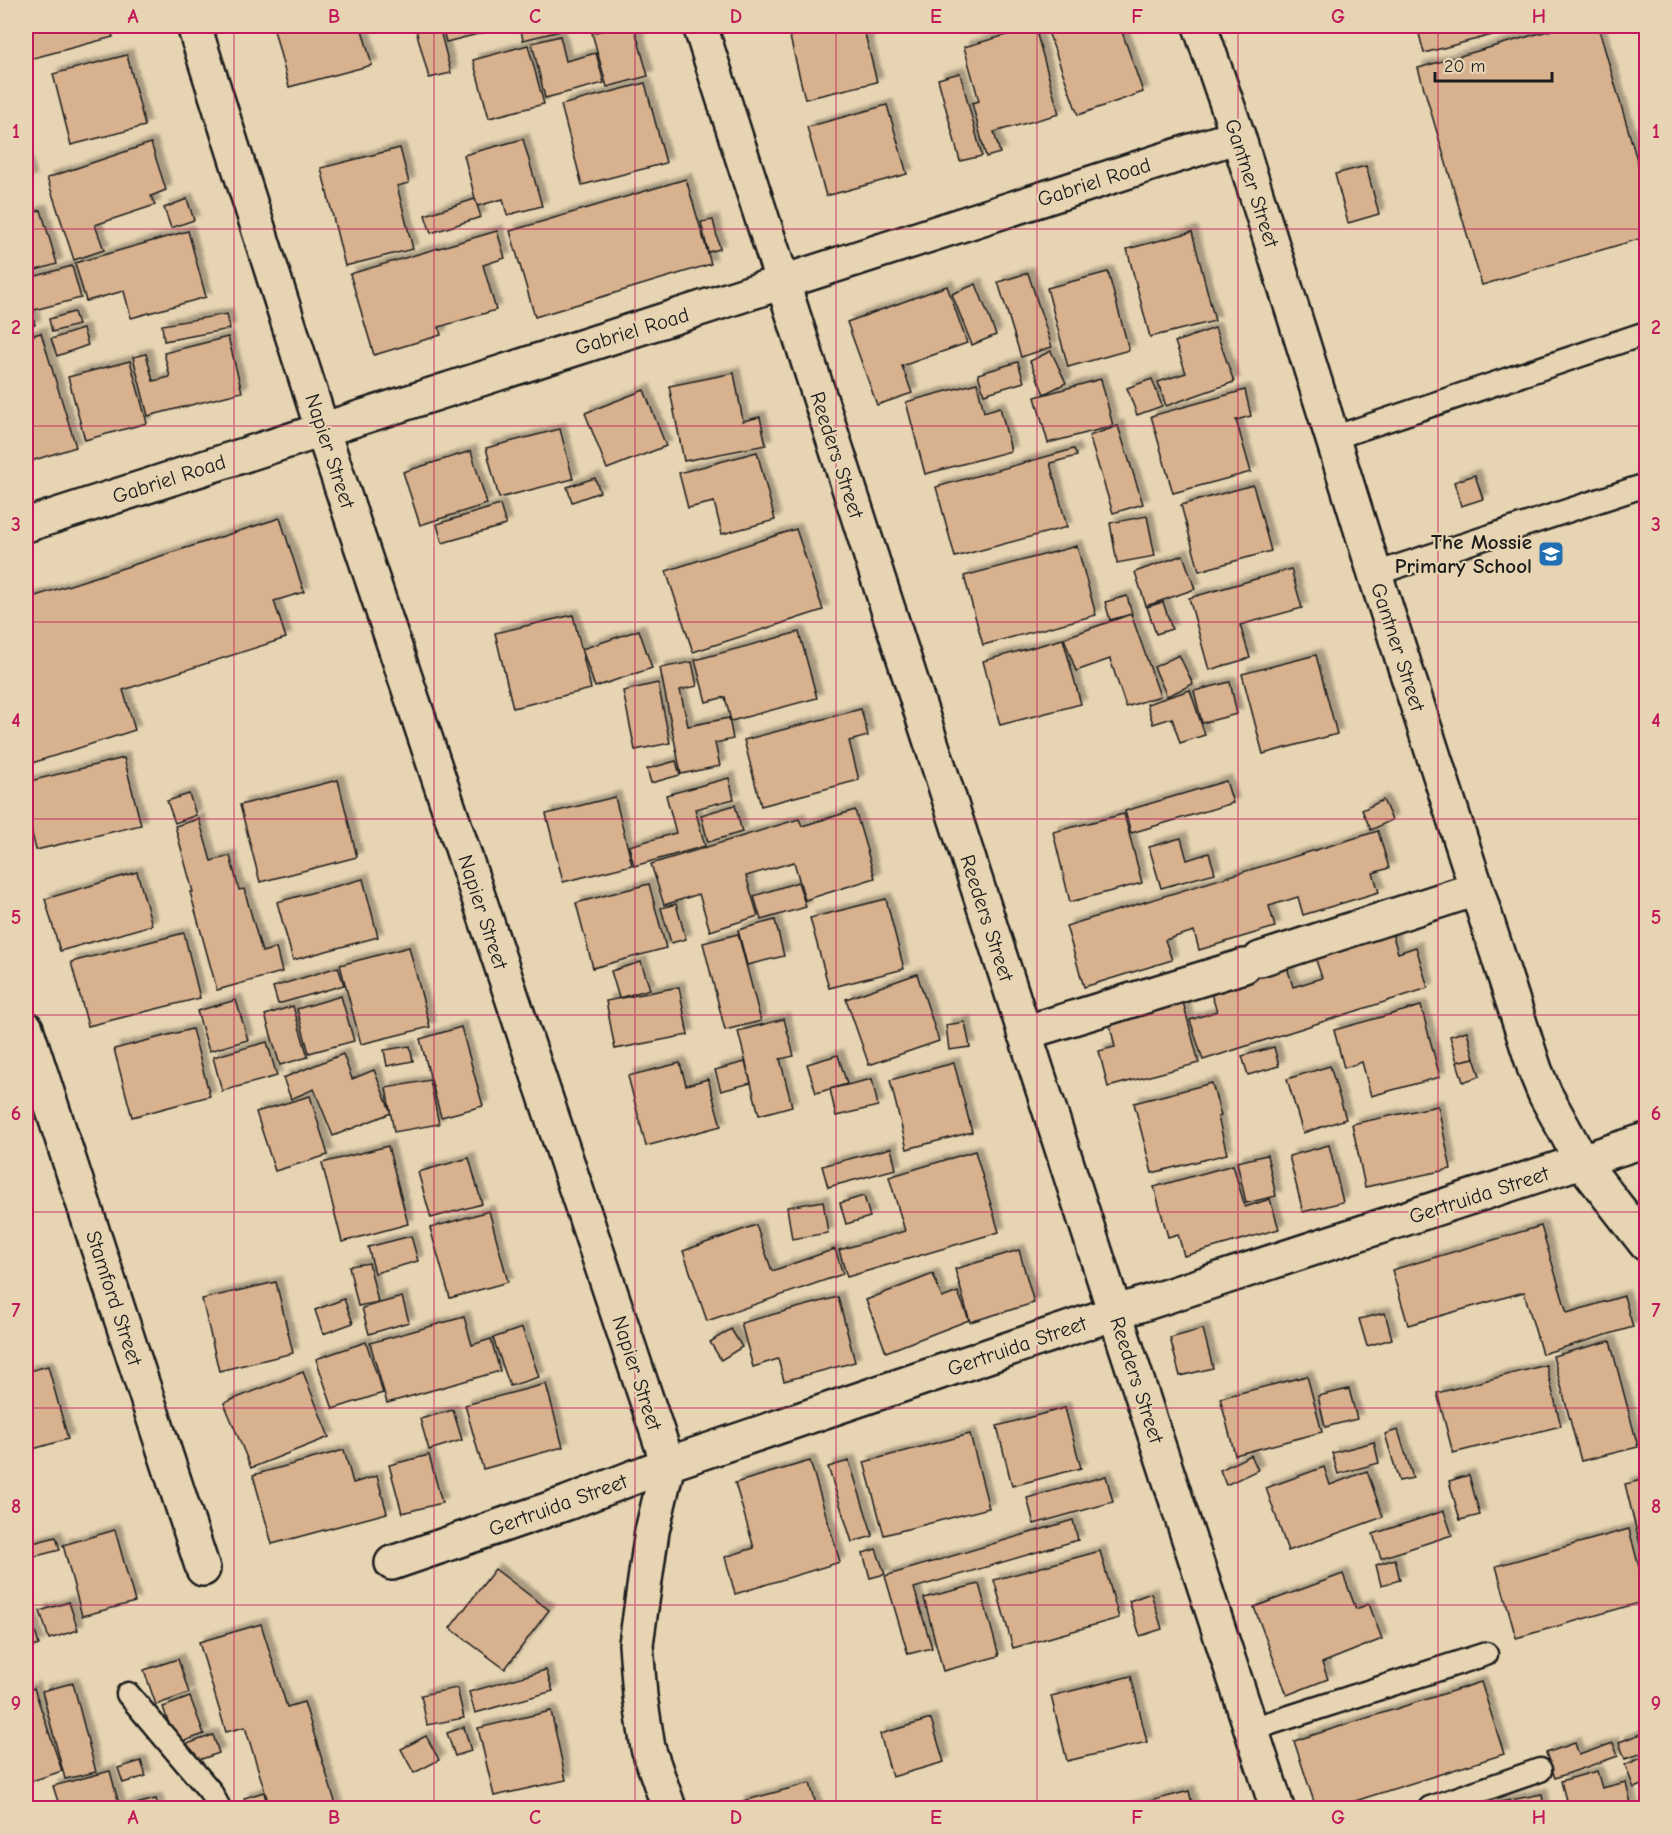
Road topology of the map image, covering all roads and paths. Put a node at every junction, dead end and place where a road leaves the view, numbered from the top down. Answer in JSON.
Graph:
{"nodes":[{"id":1,"x":194,"y":26,"type":"edge"},
{"id":2,"x":700,"y":26,"type":"edge"},
{"id":3,"x":1200,"y":26,"type":"edge"},
{"id":4,"x":1238,"y":136,"type":"junction"},
{"id":5,"x":782,"y":284,"type":"junction"},
{"id":6,"x":1647,"y":333,"type":"edge"},
{"id":7,"x":322,"y":429,"type":"junction"},
{"id":8,"x":1333,"y":438,"type":"junction"},
{"id":9,"x":1647,"y":484,"type":"edge"},
{"id":10,"x":26,"y":525,"type":"edge"},
{"id":11,"x":1374,"y":574,"type":"junction"},
{"id":12,"x":1476,"y":890,"type":"junction"},
{"id":13,"x":26,"y":1028,"type":"edge"},
{"id":14,"x":1024,"y":1033,"type":"junction"},
{"id":15,"x":1647,"y":1140,"type":"edge"},
{"id":16,"x":1582,"y":1162,"type":"junction"},
{"id":17,"x":1647,"y":1244,"type":"edge"},
{"id":18,"x":1115,"y":1313,"type":"junction"},
{"id":19,"x":668,"y":1464,"type":"junction"},
{"id":20,"x":392,"y":1563,"type":"dead end"},
{"id":21,"x":203,"y":1569,"type":"dead end"},
{"id":22,"x":1486,"y":1654,"type":"dead end"},
{"id":23,"x":128,"y":1694,"type":"dead end"},
{"id":24,"x":1252,"y":1729,"type":"junction"},
{"id":25,"x":1540,"y":1770,"type":"dead end"},
{"id":26,"x":219,"y":1809,"type":"edge"},
{"id":27,"x":669,"y":1809,"type":"edge"},
{"id":28,"x":1277,"y":1809,"type":"edge"},
{"id":29,"x":1430,"y":1809,"type":"edge"}],
"edges":[{"from":1,"to":7,"type":"street","name":"Napier Street"},
{"from":2,"to":5,"type":"street","name":"Reeders Street"},
{"from":3,"to":4,"type":"street","name":"Gantner Street"},
{"from":4,"to":5,"type":"street","name":"Gabriel Road"},
{"from":4,"to":8,"type":"street","name":"Gantner Street"},
{"from":5,"to":7,"type":"street","name":"Gabriel Road"},
{"from":5,"to":14,"type":"street","name":"Reeders Street"},
{"from":6,"to":8,"type":"lane"},
{"from":7,"to":10,"type":"street","name":"Gabriel Road"},
{"from":7,"to":19,"type":"street","name":"Napier Street"},
{"from":8,"to":11,"type":"street","name":"Gantner Street"},
{"from":9,"to":11,"type":"lane"},
{"from":11,"to":12,"type":"street","name":"Gantner Street"},
{"from":12,"to":14,"type":"street"},
{"from":12,"to":16,"type":"street","name":"Gantner Street"},
{"from":13,"to":21,"type":"street","name":"Stamford Street"},
{"from":14,"to":18,"type":"street","name":"Reeders Street"},
{"from":15,"to":16,"type":"street","name":"Gertruida Street"},
{"from":16,"to":17,"type":"street","name":"Gantner Street"},
{"from":16,"to":18,"type":"street","name":"Gertruida Street"},
{"from":18,"to":19,"type":"street","name":"Gertruida Street"},
{"from":18,"to":24,"type":"street","name":"Reeders Street"},
{"from":19,"to":20,"type":"street","name":"Gertruida Street"},
{"from":19,"to":27,"type":"street"},
{"from":22,"to":24,"type":"lane"},
{"from":23,"to":26,"type":"lane"},
{"from":24,"to":28,"type":"street","name":"Reeders Street"},
{"from":25,"to":29,"type":"lane"}]}
